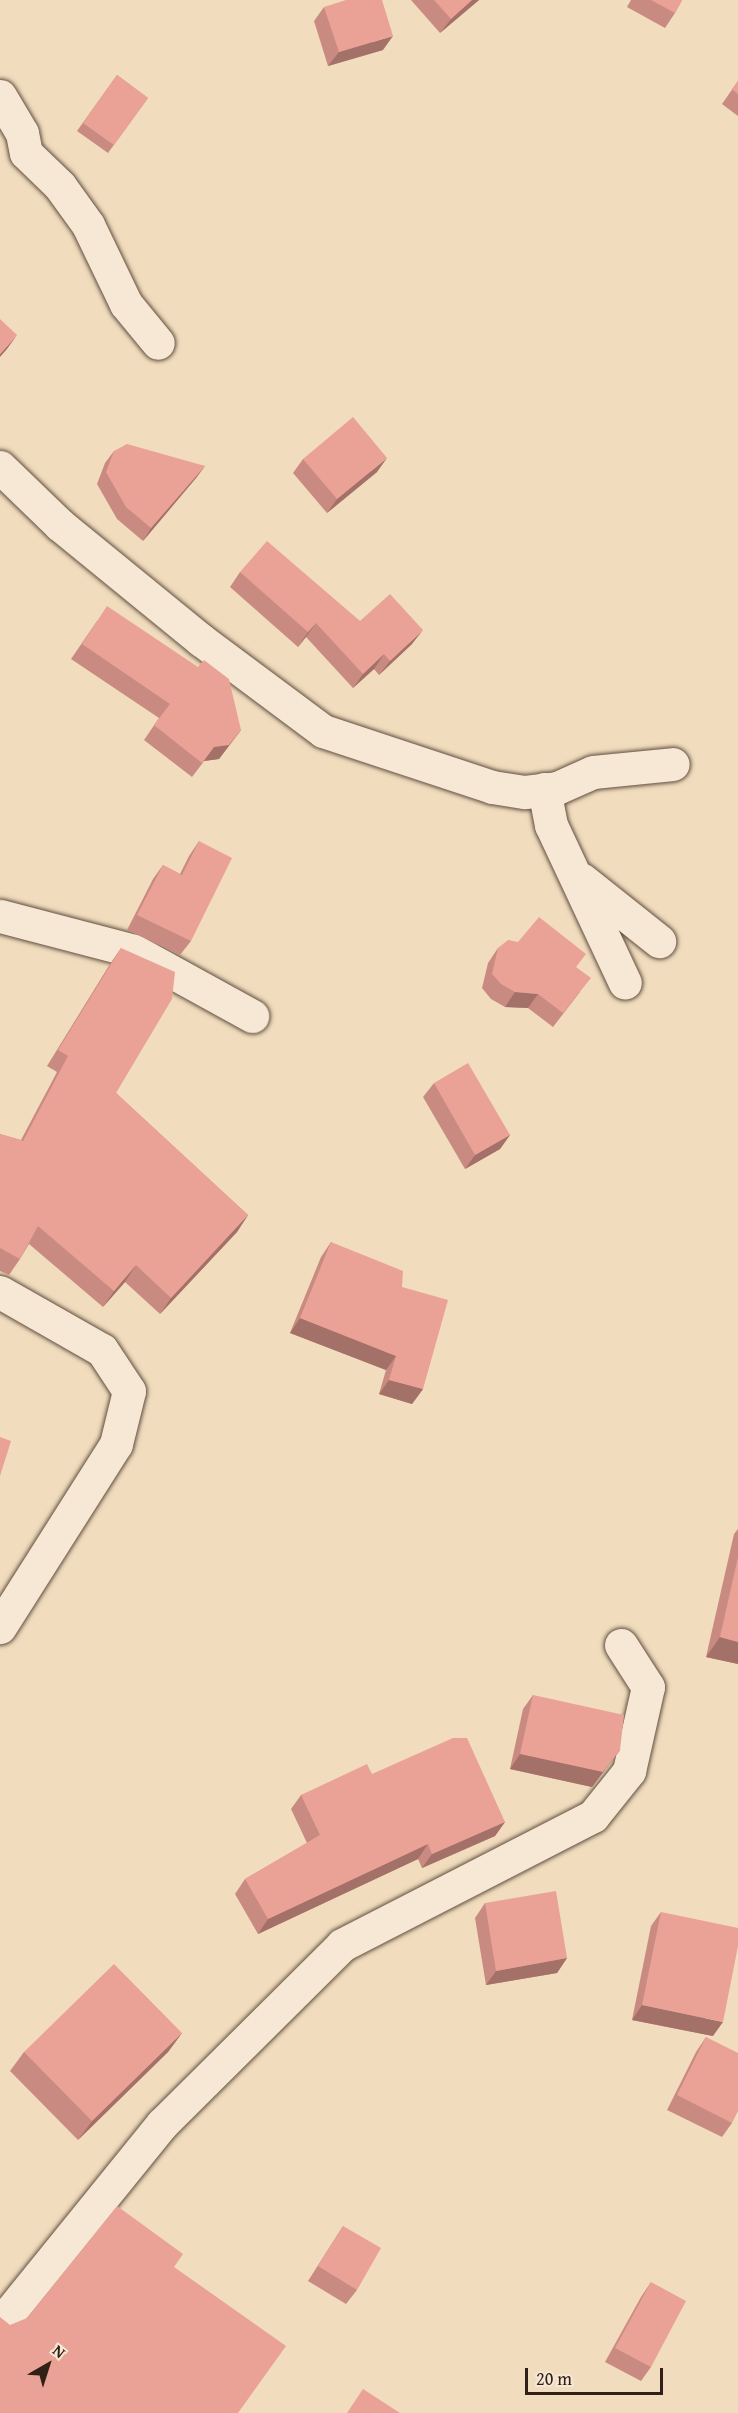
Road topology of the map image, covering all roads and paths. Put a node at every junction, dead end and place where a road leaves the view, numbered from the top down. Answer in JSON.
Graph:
{"nodes":[{"id":1,"x":0,"y":96,"type":"edge"},
{"id":2,"x":158,"y":343,"type":"dead end"},
{"id":3,"x":0,"y":467,"type":"edge"},
{"id":4,"x":673,"y":764,"type":"dead end"},
{"id":5,"x":544,"y":789,"type":"junction"},
{"id":6,"x":571,"y":869,"type":"junction"},
{"id":7,"x":0,"y":916,"type":"edge"},
{"id":8,"x":659,"y":941,"type":"dead end"},
{"id":9,"x":625,"y":983,"type":"dead end"},
{"id":10,"x":252,"y":1016,"type":"dead end"},
{"id":11,"x":0,"y":1292,"type":"edge"},
{"id":12,"x":0,"y":1627,"type":"edge"},
{"id":13,"x":621,"y":1644,"type":"dead end"},
{"id":14,"x":0,"y":2324,"type":"edge"}],
"edges":[{"from":1,"to":2,"type":"street"},
{"from":3,"to":5,"type":"street"},
{"from":4,"to":5,"type":"street"},
{"from":5,"to":6,"type":"street"},
{"from":6,"to":8,"type":"street"},
{"from":6,"to":9,"type":"street"},
{"from":7,"to":10,"type":"street"},
{"from":11,"to":12,"type":"street"},
{"from":13,"to":14,"type":"street"}]}
